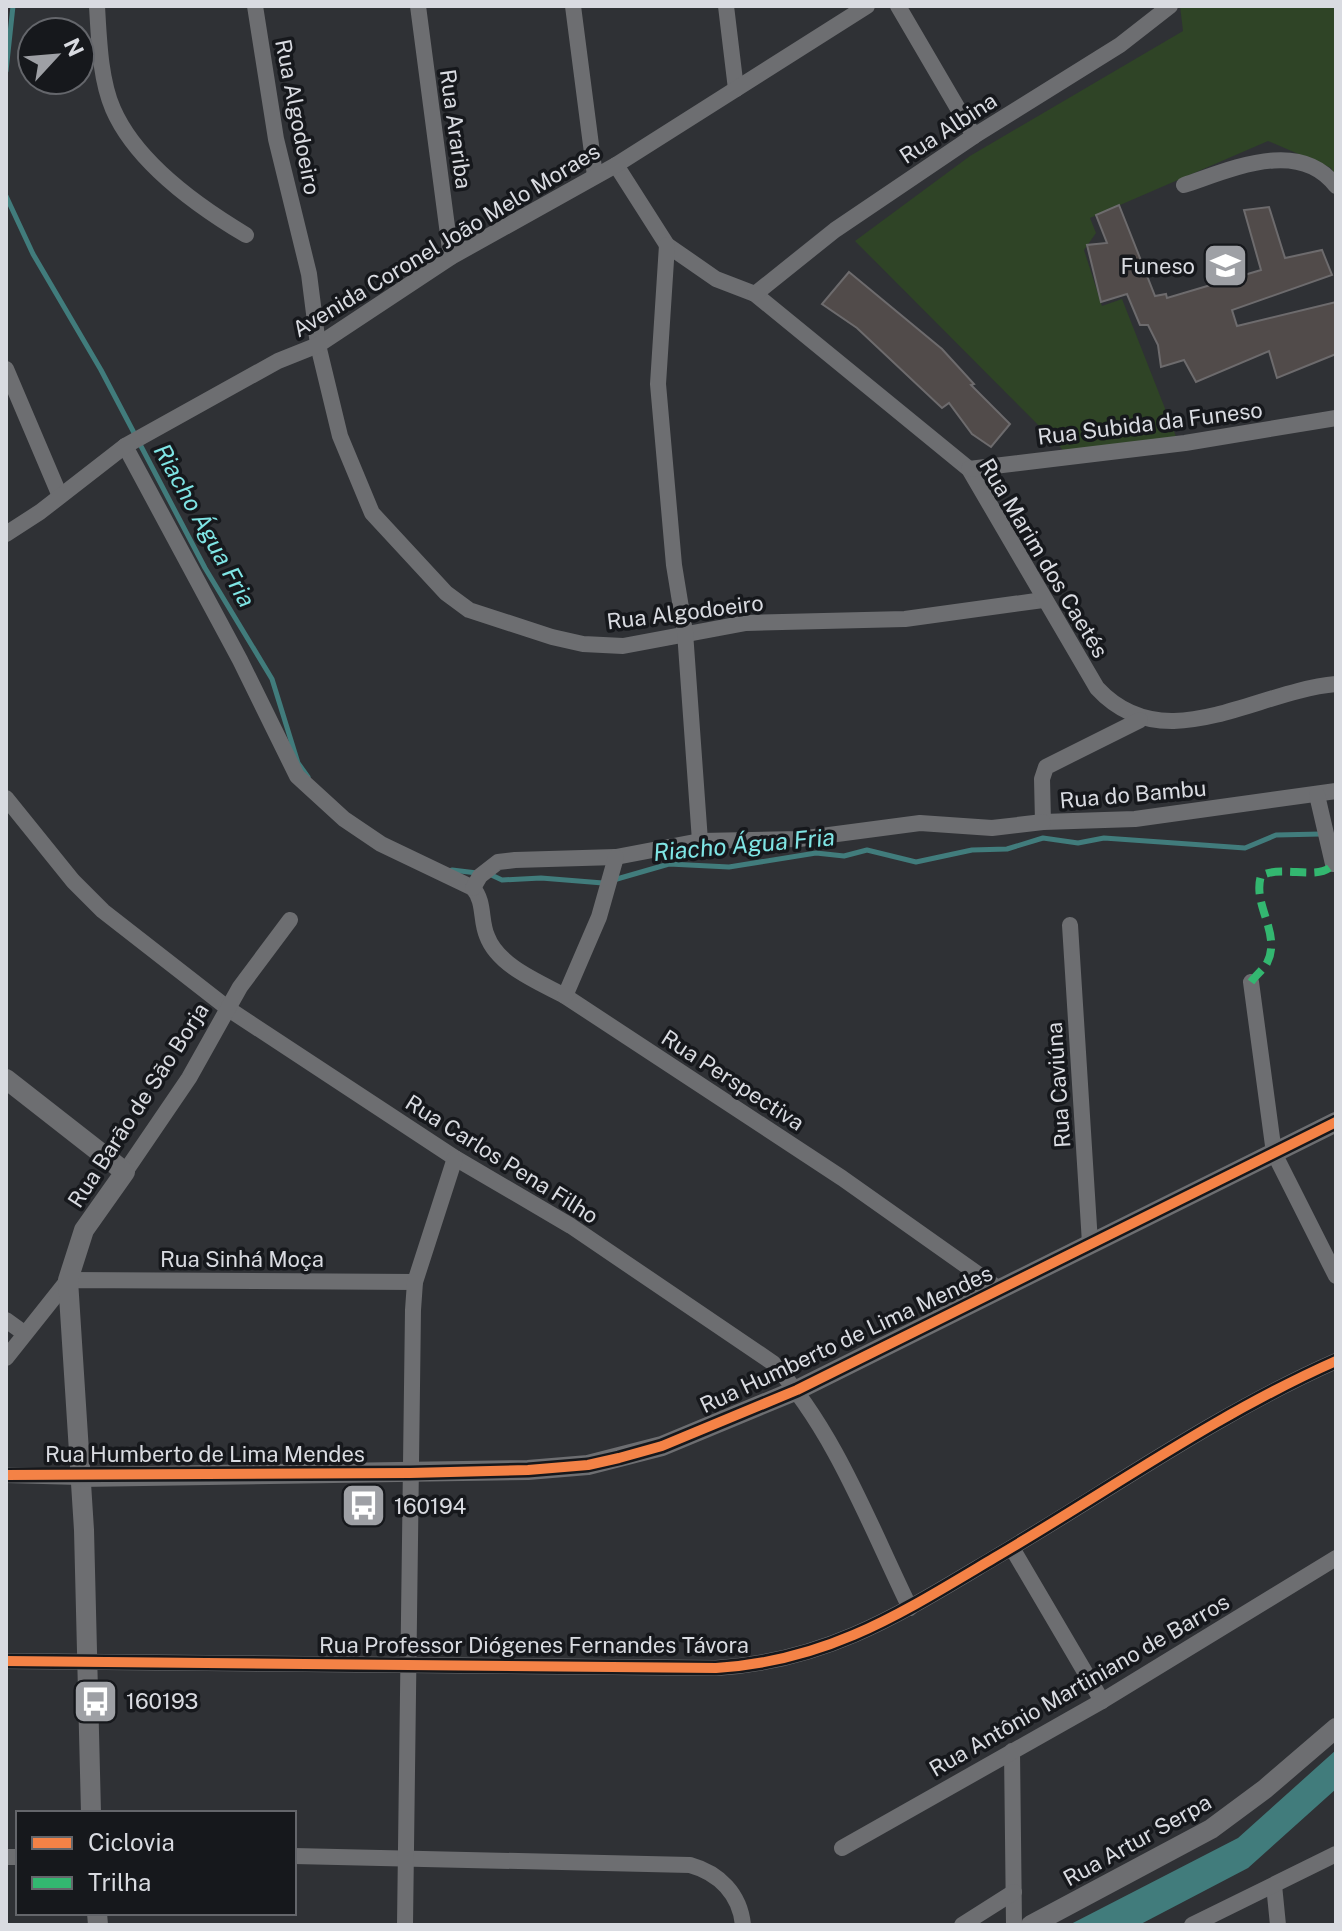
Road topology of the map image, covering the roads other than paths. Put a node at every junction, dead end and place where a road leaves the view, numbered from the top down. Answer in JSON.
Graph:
{"nodes":[{"id":1,"x":97,"y":6,"type":"edge"},
{"id":2,"x":255,"y":6,"type":"edge"},
{"id":3,"x":418,"y":6,"type":"edge"},
{"id":4,"x":573,"y":6,"type":"edge"},
{"id":5,"x":726,"y":6,"type":"edge"},
{"id":6,"x":867,"y":6,"type":"edge"},
{"id":7,"x":898,"y":6,"type":"edge"},
{"id":8,"x":1170,"y":6,"type":"edge"},
{"id":9,"x":736,"y":89,"type":"junction"},
{"id":10,"x":974,"y":136,"type":"junction"},
{"id":11,"x":616,"y":165,"type":"junction"},
{"id":12,"x":595,"y":176,"type":"junction"},
{"id":13,"x":1184,"y":185,"type":"dead end"},
{"id":14,"x":1336,"y":186,"type":"edge"},
{"id":15,"x":246,"y":235,"type":"dead end"},
{"id":16,"x":667,"y":245,"type":"junction"},
{"id":17,"x":451,"y":257,"type":"junction"},
{"id":18,"x":755,"y":294,"type":"junction"},
{"id":19,"x":318,"y":345,"type":"junction"},
{"id":20,"x":6,"y":369,"type":"edge"},
{"id":21,"x":1336,"y":418,"type":"edge"},
{"id":22,"x":126,"y":445,"type":"junction"},
{"id":23,"x":969,"y":469,"type":"junction"},
{"id":24,"x":60,"y":496,"type":"junction"},
{"id":25,"x":6,"y":534,"type":"edge"},
{"id":26,"x":1043,"y":600,"type":"junction"},
{"id":27,"x":685,"y":632,"type":"junction"},
{"id":28,"x":1336,"y":684,"type":"edge"},
{"id":29,"x":1140,"y":720,"type":"junction"},
{"id":30,"x":1336,"y":791,"type":"edge"},
{"id":31,"x":1317,"y":795,"type":"junction"},
{"id":32,"x":6,"y":798,"type":"edge"},
{"id":33,"x":1043,"y":822,"type":"junction"},
{"id":34,"x":700,"y":841,"type":"junction"},
{"id":35,"x":615,"y":861,"type":"junction"},
{"id":36,"x":1333,"y":864,"type":"dead end"},
{"id":37,"x":476,"y":882,"type":"junction"},
{"id":38,"x":290,"y":920,"type":"dead end"},
{"id":39,"x":1070,"y":925,"type":"dead end"},
{"id":40,"x":1251,"y":982,"type":"dead end"},
{"id":41,"x":565,"y":996,"type":"junction"},
{"id":42,"x":230,"y":1010,"type":"junction"},
{"id":43,"x":6,"y":1079,"type":"edge"},
{"id":44,"x":1336,"y":1122,"type":"edge"},
{"id":45,"x":1274,"y":1153,"type":"junction"},
{"id":46,"x":455,"y":1158,"type":"junction"},
{"id":47,"x":125,"y":1172,"type":"junction"},
{"id":48,"x":1090,"y":1243,"type":"junction"},
{"id":49,"x":1336,"y":1276,"type":"edge"},
{"id":50,"x":68,"y":1280,"type":"junction"},
{"id":51,"x":415,"y":1282,"type":"junction"},
{"id":52,"x":999,"y":1289,"type":"junction"},
{"id":53,"x":6,"y":1320,"type":"edge"},
{"id":54,"x":24,"y":1333,"type":"junction"},
{"id":55,"x":6,"y":1358,"type":"edge"},
{"id":56,"x":1336,"y":1361,"type":"edge"},
{"id":57,"x":797,"y":1390,"type":"junction"},
{"id":58,"x":410,"y":1473,"type":"junction"},
{"id":59,"x":6,"y":1475,"type":"edge"},
{"id":60,"x":80,"y":1477,"type":"junction"},
{"id":61,"x":1012,"y":1548,"type":"junction"},
{"id":62,"x":1336,"y":1558,"type":"edge"},
{"id":63,"x":910,"y":1608,"type":"junction"},
{"id":64,"x":6,"y":1661,"type":"edge"},
{"id":65,"x":87,"y":1663,"type":"junction"},
{"id":66,"x":409,"y":1666,"type":"junction"},
{"id":67,"x":1102,"y":1701,"type":"junction"},
{"id":68,"x":1336,"y":1728,"type":"edge"},
{"id":69,"x":1012,"y":1751,"type":"junction"},
{"id":70,"x":91,"y":1811,"type":"edge"},
{"id":71,"x":842,"y":1848,"type":"dead end"},
{"id":72,"x":1336,"y":1854,"type":"edge"},
{"id":73,"x":296,"y":1856,"type":"edge"},
{"id":74,"x":406,"y":1858,"type":"junction"},
{"id":75,"x":1274,"y":1885,"type":"junction"},
{"id":76,"x":1014,"y":1892,"type":"junction"},
{"id":77,"x":405,"y":1925,"type":"edge"},
{"id":78,"x":743,"y":1925,"type":"edge"},
{"id":79,"x":962,"y":1925,"type":"edge"},
{"id":80,"x":1014,"y":1925,"type":"edge"},
{"id":81,"x":1031,"y":1925,"type":"edge"},
{"id":82,"x":1192,"y":1925,"type":"edge"},
{"id":83,"x":1278,"y":1925,"type":"edge"}],
"edges":[{"from":1,"to":15,"type":"street"},
{"from":2,"to":19,"type":"street","name":"Rua Algodoeiro"},
{"from":3,"to":17,"type":"street","name":"Rua Arariba"},
{"from":4,"to":12,"type":"street"},
{"from":5,"to":9,"type":"street"},
{"from":6,"to":9,"type":"street","name":"Avenida Coronel João Melo Moraes"},
{"from":7,"to":10,"type":"street"},
{"from":8,"to":10,"type":"street","name":"Rua Albina"},
{"from":9,"to":11,"type":"street","name":"Avenida Coronel João Melo Moraes"},
{"from":10,"to":18,"type":"street","name":"Rua Albina"},
{"from":11,"to":12,"type":"street","name":"Avenida Coronel João Melo Moraes"},
{"from":11,"to":16,"type":"street","name":"Rua Marim dos Caetés"},
{"from":12,"to":17,"type":"street","name":"Avenida Coronel João Melo Moraes"},
{"from":13,"to":14,"type":"street"},
{"from":16,"to":18,"type":"street","name":"Rua Marim dos Caetés"},
{"from":16,"to":27,"type":"street"},
{"from":17,"to":19,"type":"street","name":"Avenida Coronel João Melo Moraes"},
{"from":18,"to":23,"type":"street","name":"Rua Marim dos Caetés"},
{"from":19,"to":22,"type":"street","name":"Avenida Coronel João Melo Moraes"},
{"from":19,"to":27,"type":"street","name":"Rua Algodoeiro"},
{"from":20,"to":24,"type":"street"},
{"from":21,"to":23,"type":"street","name":"Rua Subida da Funeso"},
{"from":22,"to":24,"type":"street","name":"Avenida Coronel João Melo Moraes"},
{"from":22,"to":37,"type":"street"},
{"from":23,"to":26,"type":"street","name":"Rua Marim dos Caetés"},
{"from":24,"to":25,"type":"street","name":"Avenida Coronel João Melo Moraes"},
{"from":26,"to":27,"type":"street","name":"Rua Algodoeiro"},
{"from":26,"to":29,"type":"street","name":"Rua Marim dos Caetés"},
{"from":27,"to":34,"type":"street"},
{"from":28,"to":29,"type":"street"},
{"from":29,"to":33,"type":"street","name":"Rua do Bambu"},
{"from":30,"to":31,"type":"street","name":"Rua do Bambu"},
{"from":31,"to":33,"type":"street","name":"Rua do Bambu"},
{"from":31,"to":36,"type":"street"},
{"from":32,"to":42,"type":"street","name":"Rua Carlos Pena Filho"},
{"from":33,"to":34,"type":"street"},
{"from":34,"to":35,"type":"street"},
{"from":35,"to":37,"type":"street"},
{"from":35,"to":41,"type":"street"},
{"from":37,"to":41,"type":"street","name":"Rua Perspectiva"},
{"from":38,"to":42,"type":"street","name":"Rua Barão de São Borja"},
{"from":39,"to":48,"type":"street","name":"Rua Caviúna"},
{"from":40,"to":45,"type":"street"},
{"from":41,"to":52,"type":"street","name":"Rua Perspectiva"},
{"from":42,"to":46,"type":"street","name":"Rua Carlos Pena Filho"},
{"from":42,"to":47,"type":"street","name":"Rua Barão de São Borja"},
{"from":43,"to":47,"type":"street"},
{"from":44,"to":45,"type":"street","name":"Rua Humberto de Lima Mendes"},
{"from":45,"to":48,"type":"street","name":"Rua Humberto de Lima Mendes"},
{"from":45,"to":49,"type":"street"},
{"from":46,"to":51,"type":"street"},
{"from":46,"to":57,"type":"street","name":"Rua Carlos Pena Filho"},
{"from":47,"to":50,"type":"street","name":"Rua Barão de São Borja"},
{"from":48,"to":52,"type":"street","name":"Rua Humberto de Lima Mendes"},
{"from":50,"to":51,"type":"street","name":"Rua Sinhá Moça"},
{"from":50,"to":54,"type":"street","name":"Rua Barão de São Borja"},
{"from":50,"to":60,"type":"street"},
{"from":51,"to":58,"type":"street"},
{"from":52,"to":57,"type":"street","name":"Rua Humberto de Lima Mendes"},
{"from":53,"to":54,"type":"street"},
{"from":54,"to":55,"type":"street","name":"Rua Barão de São Borja"},
{"from":56,"to":61,"type":"street","name":"Rua Professor Diógenes Fernandes Távora"},
{"from":57,"to":58,"type":"street","name":"Rua Humberto de Lima Mendes"},
{"from":57,"to":63,"type":"street","name":"Rua Carlos Pena Filho"},
{"from":58,"to":60,"type":"street","name":"Rua Humberto de Lima Mendes"},
{"from":58,"to":66,"type":"street"},
{"from":59,"to":60,"type":"street","name":"Rua Humberto de Lima Mendes"},
{"from":60,"to":65,"type":"street"},
{"from":61,"to":63,"type":"street","name":"Rua Professor Diógenes Fernandes Távora"},
{"from":61,"to":67,"type":"street"},
{"from":62,"to":67,"type":"street","name":"Rua Antônio Martiniano de Barros"},
{"from":63,"to":66,"type":"street","name":"Rua Professor Diógenes Fernandes Távora"},
{"from":64,"to":65,"type":"street","name":"Rua Professor Diógenes Fernandes Távora"},
{"from":65,"to":66,"type":"street","name":"Rua Professor Diógenes Fernandes Távora"},
{"from":65,"to":70,"type":"street"},
{"from":66,"to":74,"type":"street"},
{"from":67,"to":69,"type":"street","name":"Rua Antônio Martiniano de Barros"},
{"from":68,"to":81,"type":"street","name":"Rua Artur Serpa"},
{"from":69,"to":71,"type":"street","name":"Rua Antônio Martiniano de Barros"},
{"from":69,"to":76,"type":"street"},
{"from":72,"to":75,"type":"street"},
{"from":73,"to":74,"type":"street"},
{"from":74,"to":77,"type":"street"},
{"from":74,"to":78,"type":"street"},
{"from":75,"to":82,"type":"street"},
{"from":75,"to":83,"type":"street"},
{"from":76,"to":79,"type":"street"},
{"from":76,"to":80,"type":"street"}]}
